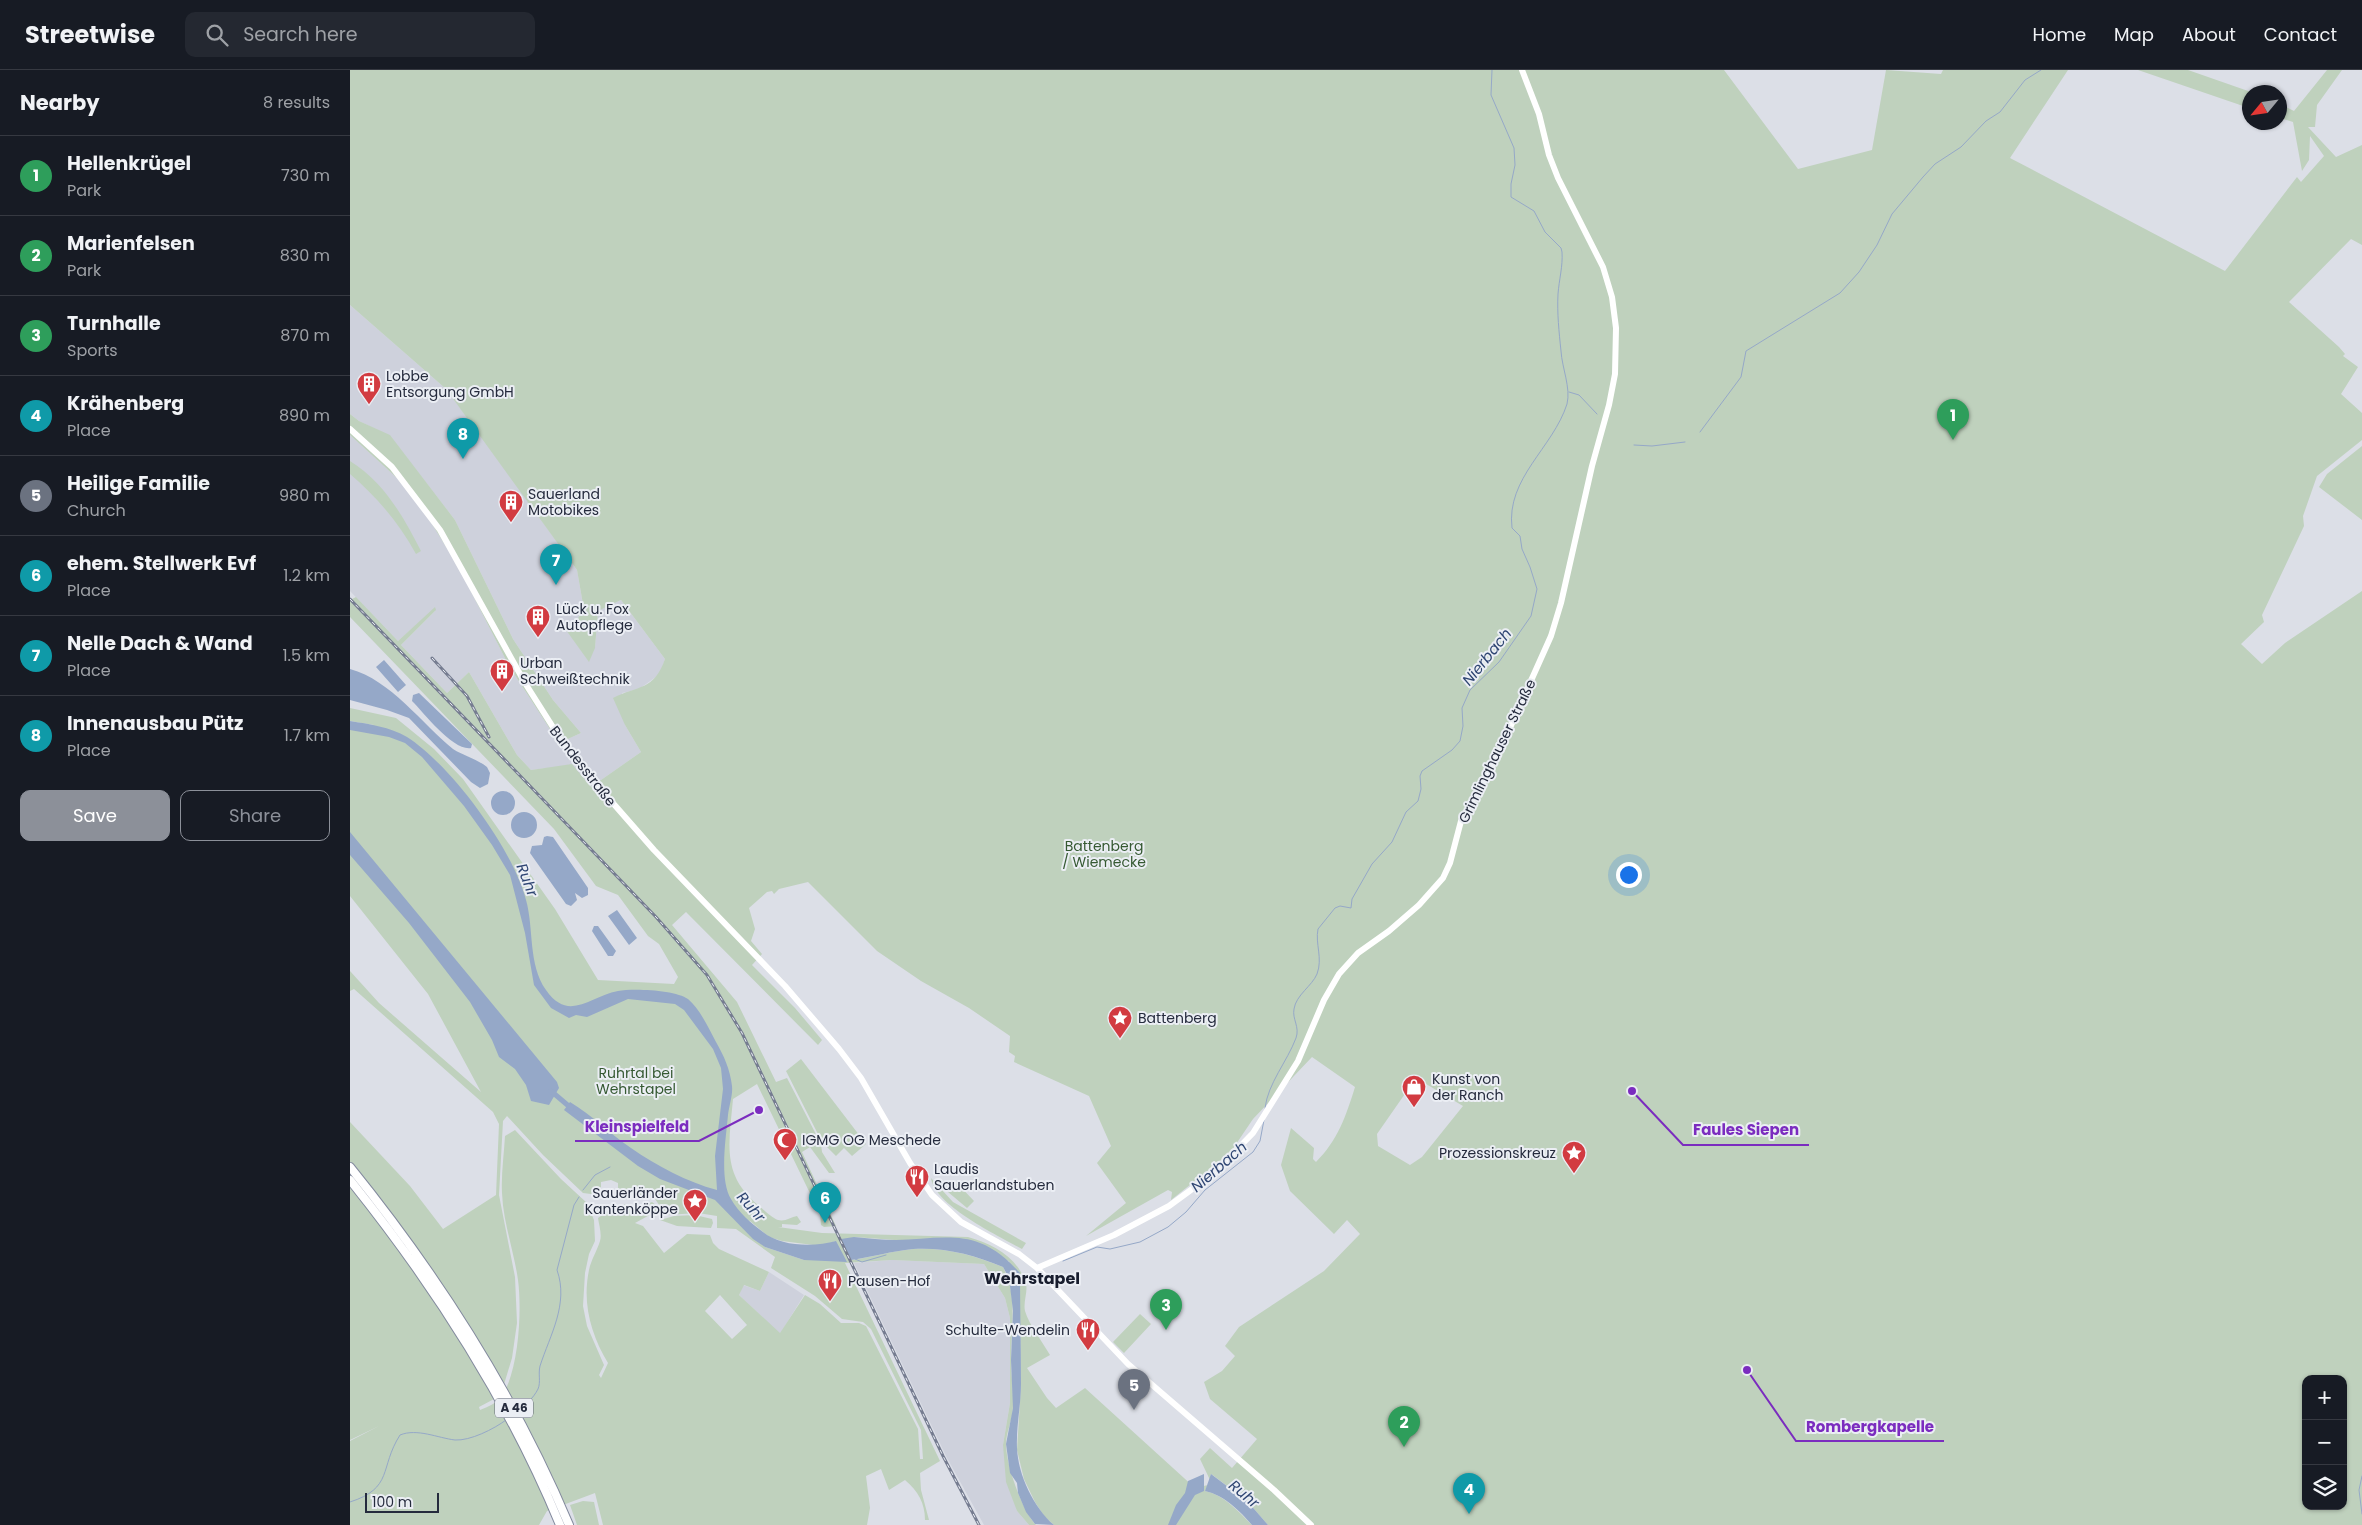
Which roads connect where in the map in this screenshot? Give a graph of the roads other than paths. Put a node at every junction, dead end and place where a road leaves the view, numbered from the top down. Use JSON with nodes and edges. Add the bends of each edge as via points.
{"nodes":[{"id":1,"x":1522,"y":70,"type":"edge"},
{"id":2,"x":350,"y":429,"type":"edge"},
{"id":3,"x":350,"y":1167,"type":"edge"},
{"id":4,"x":350,"y":1180,"type":"edge"},
{"id":5,"x":1037,"y":1268,"type":"junction"},
{"id":6,"x":560,"y":1525,"type":"edge"},
{"id":7,"x":569,"y":1525,"type":"edge"},
{"id":8,"x":1311,"y":1525,"type":"edge"}],
"edges":[{"from":1,"to":5,"type":"main road","name":"Grimlinghauser Straße","via":[[1558,178],[1594,246],[1610,290],[1615,317],[1614,381],[1607,416],[1551,636],[1494,763],[1463,816],[1446,873],[1419,905],[1358,953],[1339,974],[1298,1061],[1246,1142],[1224,1165],[1169,1206],[1109,1238]]},
{"from":2,"to":5,"type":"main road","name":"Bundesstraße","via":[[392,467],[440,530],[524,683],[570,754],[654,850],[760,959],[840,1049],[932,1195],[961,1222]]},
{"from":3,"to":7,"type":"highway","number":"A 46","via":[[448,1298],[506,1393]]},
{"from":4,"to":6,"type":"highway","number":"A 46","via":[[412,1259],[458,1329],[516,1427]]},
{"from":5,"to":8,"type":"main road","name":"Bundesstraße","via":[[1128,1364]]}]}
